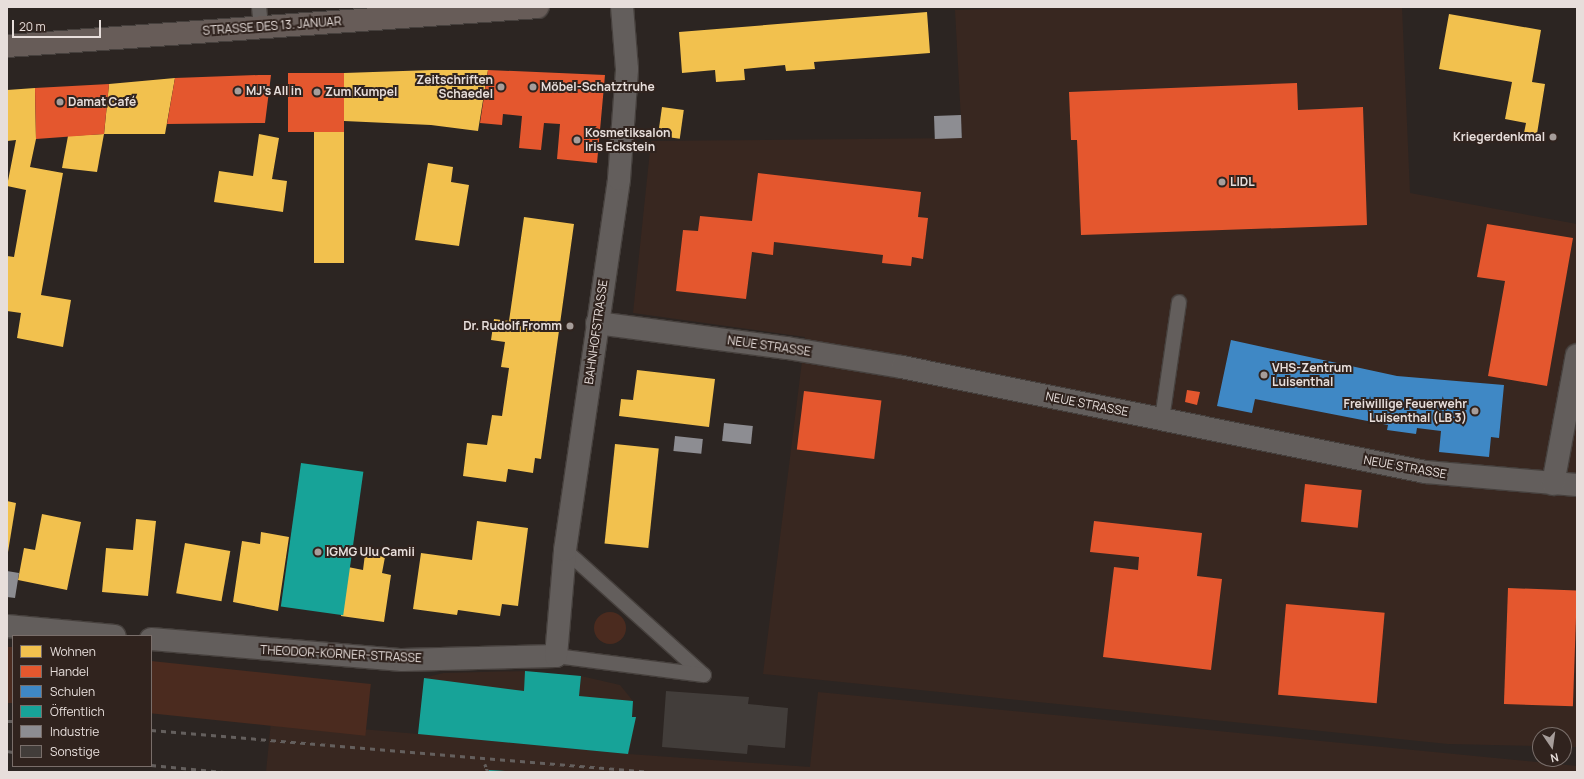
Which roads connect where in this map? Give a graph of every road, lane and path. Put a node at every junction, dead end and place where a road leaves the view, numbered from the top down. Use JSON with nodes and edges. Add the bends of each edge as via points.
{"nodes":[{"id":1,"x":538,"y":7,"type":"edge"},
{"id":2,"x":622,"y":7,"type":"edge"},
{"id":3,"x":260,"y":17,"type":"edge"},
{"id":4,"x":7,"y":46,"type":"edge"},
{"id":5,"x":1179,"y":302,"type":"dead end"},
{"id":6,"x":597,"y":323,"type":"junction"},
{"id":7,"x":1577,"y":355,"type":"edge"},
{"id":8,"x":1162,"y":419,"type":"junction"},
{"id":9,"x":1553,"y":484,"type":"junction"},
{"id":10,"x":1577,"y":485,"type":"edge"},
{"id":11,"x":565,"y":550,"type":"junction"},
{"id":12,"x":7,"y":626,"type":"edge"},
{"id":13,"x":104,"y":635,"type":"edge"},
{"id":14,"x":152,"y":639,"type":"edge"},
{"id":15,"x":556,"y":656,"type":"junction"},
{"id":16,"x":485,"y":764,"type":"dead end"},
{"id":17,"x":488,"y":772,"type":"edge"}],
"edges":[{"from":1,"to":3,"type":"main road","name":"STRASSE DES 13. JANUAR"},
{"from":2,"to":6,"type":"street","name":"BAHNHOFSTRASSE","via":[[627,69],[624,116],[619,178]]},
{"from":3,"to":4,"type":"main road","name":"STRASSE DES 13. JANUAR"},
{"from":5,"to":8,"type":"lane"},
{"from":6,"to":8,"type":"street","name":"NEUE STRASSE","via":[[787,348]]},
{"from":6,"to":11,"type":"street","name":"BAHNHOFSTRASSE"},
{"from":7,"to":9,"type":"street"},
{"from":8,"to":9,"type":"street","name":"NEUE STRASSE","via":[[1425,472]]},
{"from":9,"to":10,"type":"street","name":"NEUE STRASSE"},
{"from":11,"to":15,"type":"street","name":"BAHNHOFSTRASSE"},
{"from":11,"to":15,"type":"lane","via":[[704,675]]},
{"from":12,"to":13,"type":"street"},
{"from":14,"to":15,"type":"street","name":"THEODOR-KÖRNER-STRASSE","via":[[402,660]]},
{"from":16,"to":17,"type":"path"}]}
